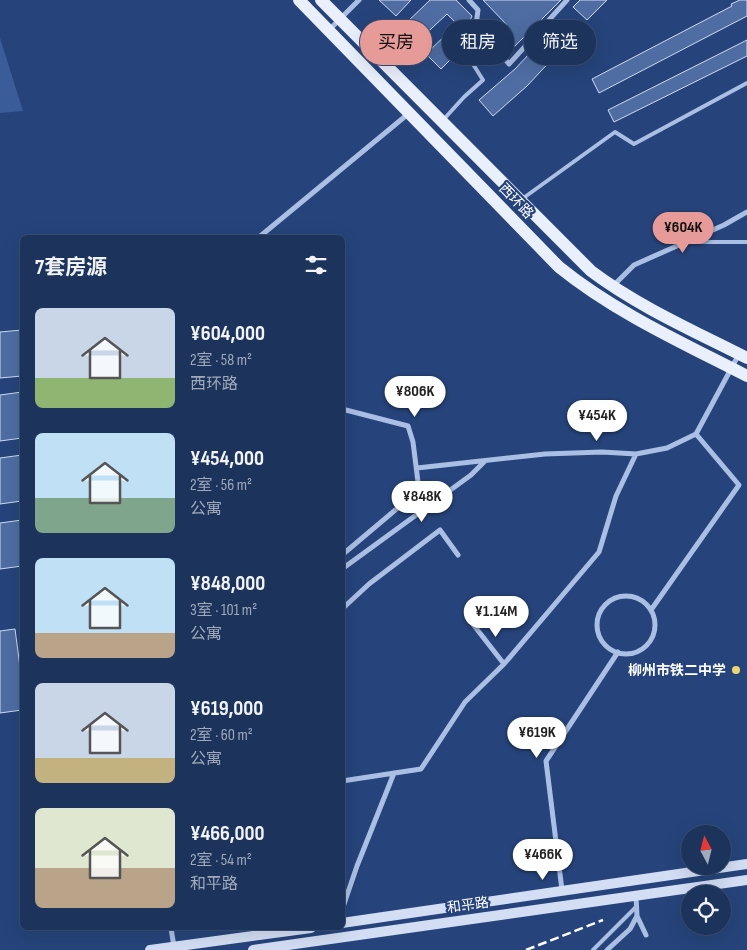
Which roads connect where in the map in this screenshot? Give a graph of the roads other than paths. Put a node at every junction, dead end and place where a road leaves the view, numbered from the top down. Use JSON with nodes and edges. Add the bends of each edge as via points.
{"nodes":[{"id":1,"x":298,"y":0,"type":"edge"},
{"id":2,"x":321,"y":0,"type":"edge"},
{"id":3,"x":359,"y":0,"type":"edge"},
{"id":4,"x":469,"y":0,"type":"edge"},
{"id":5,"x":567,"y":0,"type":"edge"},
{"id":6,"x":339,"y":19,"type":"junction"},
{"id":7,"x":477,"y":20,"type":"edge"},
{"id":8,"x":328,"y":30,"type":"junction"},
{"id":9,"x":514,"y":57,"type":"edge"},
{"id":10,"x":474,"y":65,"type":"edge"},
{"id":11,"x":747,"y":83,"type":"edge"},
{"id":12,"x":408,"y":113,"type":"junction"},
{"id":13,"x":441,"y":122,"type":"junction"},
{"id":14,"x":520,"y":201,"type":"junction"},
{"id":15,"x":747,"y":212,"type":"edge"},
{"id":16,"x":262,"y":235,"type":"edge"},
{"id":17,"x":684,"y":242,"type":"junction"},
{"id":18,"x":747,"y":242,"type":"edge"},
{"id":19,"x":612,"y":287,"type":"junction"},
{"id":20,"x":743,"y":356,"type":"edge"},
{"id":21,"x":732,"y":368,"type":"junction"},
{"id":22,"x":747,"y":376,"type":"edge"},
{"id":23,"x":345,"y":411,"type":"edge"},
{"id":24,"x":696,"y":434,"type":"junction"},
{"id":25,"x":636,"y":454,"type":"junction"},
{"id":26,"x":485,"y":461,"type":"junction"},
{"id":27,"x":416,"y":468,"type":"junction"},
{"id":28,"x":345,"y":552,"type":"edge"},
{"id":29,"x":458,"y":555,"type":"dead end"},
{"id":30,"x":345,"y":567,"type":"edge"},
{"id":31,"x":345,"y":606,"type":"edge"},
{"id":32,"x":651,"y":610,"type":"junction"},
{"id":33,"x":472,"y":623,"type":"dead end"},
{"id":34,"x":618,"y":652,"type":"junction"},
{"id":35,"x":504,"y":664,"type":"junction"},
{"id":36,"x":394,"y":773,"type":"junction"},
{"id":37,"x":345,"y":781,"type":"edge"},
{"id":38,"x":747,"y":864,"type":"edge"},
{"id":39,"x":747,"y":880,"type":"edge"},
{"id":40,"x":562,"y":890,"type":"junction"},
{"id":41,"x":636,"y":896,"type":"junction"},
{"id":42,"x":345,"y":901,"type":"edge"},
{"id":43,"x":636,"y":907,"type":"junction"},
{"id":44,"x":637,"y":916,"type":"junction"},
{"id":45,"x":345,"y":923,"type":"edge"},
{"id":46,"x":171,"y":930,"type":"edge"},
{"id":47,"x":297,"y":930,"type":"edge"},
{"id":48,"x":646,"y":935,"type":"dead end"},
{"id":49,"x":174,"y":948,"type":"edge"},
{"id":50,"x":150,"y":950,"type":"edge"},
{"id":51,"x":253,"y":950,"type":"edge"},
{"id":52,"x":593,"y":950,"type":"edge"},
{"id":53,"x":607,"y":950,"type":"edge"}],
"edges":[{"from":1,"to":8,"type":"main road","name":"西环路"},
{"from":2,"to":6,"type":"main road","name":"西环路"},
{"from":3,"to":6,"type":"street"},
{"from":4,"to":7,"type":"street","via":[[478,10]]},
{"from":5,"to":9,"type":"street"},
{"from":6,"to":8,"type":"street"},
{"from":6,"to":13,"type":"main road","name":"西环路"},
{"from":8,"to":12,"type":"main road","name":"西环路"},
{"from":10,"to":13,"type":"lane","via":[[483,80]]},
{"from":11,"to":14,"type":"lane","via":[[634,144],[615,132]]},
{"from":12,"to":16,"type":"street"},
{"from":12,"to":21,"type":"main road","name":"西环路","via":[[559,267],[579,283],[676,341]]},
{"from":13,"to":14,"type":"main road","name":"西环路"},
{"from":14,"to":19,"type":"main road","name":"西环路","via":[[591,272]]},
{"from":15,"to":17,"type":"street"},
{"from":17,"to":18,"type":"lane"},
{"from":17,"to":19,"type":"street","via":[[634,265]]},
{"from":19,"to":20,"type":"main road","name":"西环路"},
{"from":20,"to":21,"type":"street"},
{"from":21,"to":22,"type":"main road","name":"西环路"},
{"from":21,"to":24,"type":"street"},
{"from":23,"to":27,"type":"street","via":[[408,426]]},
{"from":24,"to":25,"type":"street","via":[[667,448]]},
{"from":24,"to":32,"type":"street","via":[[739,485]]},
{"from":25,"to":26,"type":"street","via":[[545,454]]},
{"from":25,"to":35,"type":"street","via":[[616,496],[598,552]]},
{"from":26,"to":27,"type":"street"},
{"from":26,"to":30,"type":"street","via":[[471,475]]},
{"from":27,"to":28,"type":"street","via":[[419,490]]},
{"from":29,"to":31,"type":"street","via":[[440,530]]},
{"from":32,"to":34,"type":"street","via":[[655,619],[652,639],[637,652]]},
{"from":32,"to":34,"type":"street","via":[[645,603],[627,596],[618,597],[604,607],[599,615],[599,633],[609,648]]},
{"from":33,"to":35,"type":"street"},
{"from":34,"to":40,"type":"street","via":[[546,761]]},
{"from":35,"to":36,"type":"street","via":[[465,702],[421,769]]},
{"from":36,"to":37,"type":"street"},
{"from":36,"to":42,"type":"street"},
{"from":38,"to":40,"type":"main road","name":"和平路"},
{"from":39,"to":41,"type":"main road","name":"和平路"},
{"from":40,"to":45,"type":"main road","name":"和平路"},
{"from":41,"to":43,"type":"street"},
{"from":41,"to":51,"type":"main road","name":"和平路"},
{"from":43,"to":44,"type":"street"},
{"from":43,"to":52,"type":"lane"},
{"from":44,"to":48,"type":"street"},
{"from":44,"to":53,"type":"street","via":[[630,929]]},
{"from":46,"to":49,"type":"street"},
{"from":47,"to":49,"type":"main road"},
{"from":49,"to":50,"type":"main road"}]}
